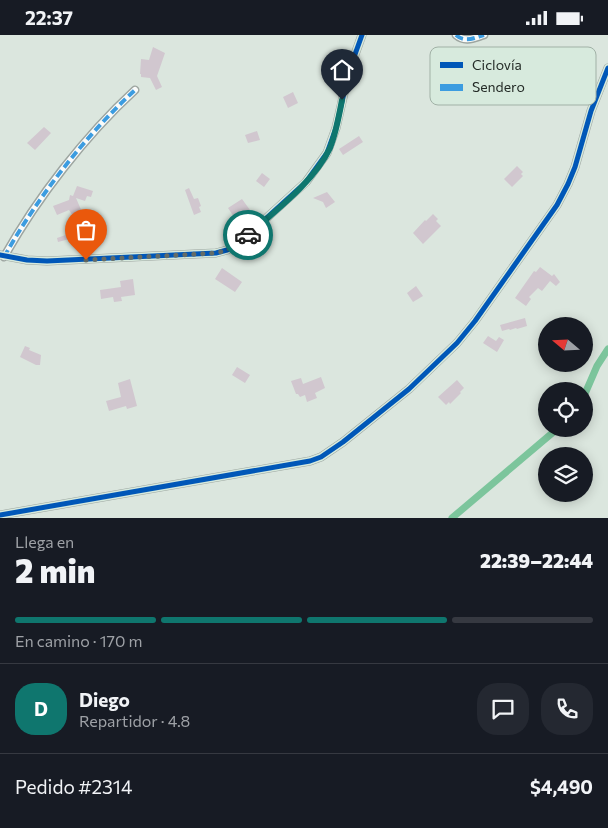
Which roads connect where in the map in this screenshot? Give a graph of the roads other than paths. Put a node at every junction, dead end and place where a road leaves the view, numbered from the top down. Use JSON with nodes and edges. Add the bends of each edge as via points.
{"nodes":[{"id":1,"x":362,"y":35,"type":"edge"},
{"id":2,"x":456,"y":35,"type":"edge"},
{"id":3,"x":484,"y":35,"type":"edge"},
{"id":4,"x":608,"y":68,"type":"edge"},
{"id":5,"x":135,"y":90,"type":"dead end"},
{"id":6,"x":596,"y":98,"type":"edge"},
{"id":7,"x":593,"y":105,"type":"edge"},
{"id":8,"x":2,"y":256,"type":"edge"},
{"id":9,"x":0,"y":515,"type":"edge"}],
"edges":[{"from":1,"to":8,"type":"street","via":[[327,153],[306,181],[238,244],[216,253],[194,255],[47,261]]},
{"from":2,"to":3,"type":"street","via":[[466,39]]},
{"from":4,"to":6,"type":"street"},
{"from":5,"to":8,"type":"street","via":[[104,121],[44,194]]},
{"from":7,"to":9,"type":"street","via":[[575,167],[557,205],[475,321],[426,374],[343,442],[321,457],[293,465]]}]}
